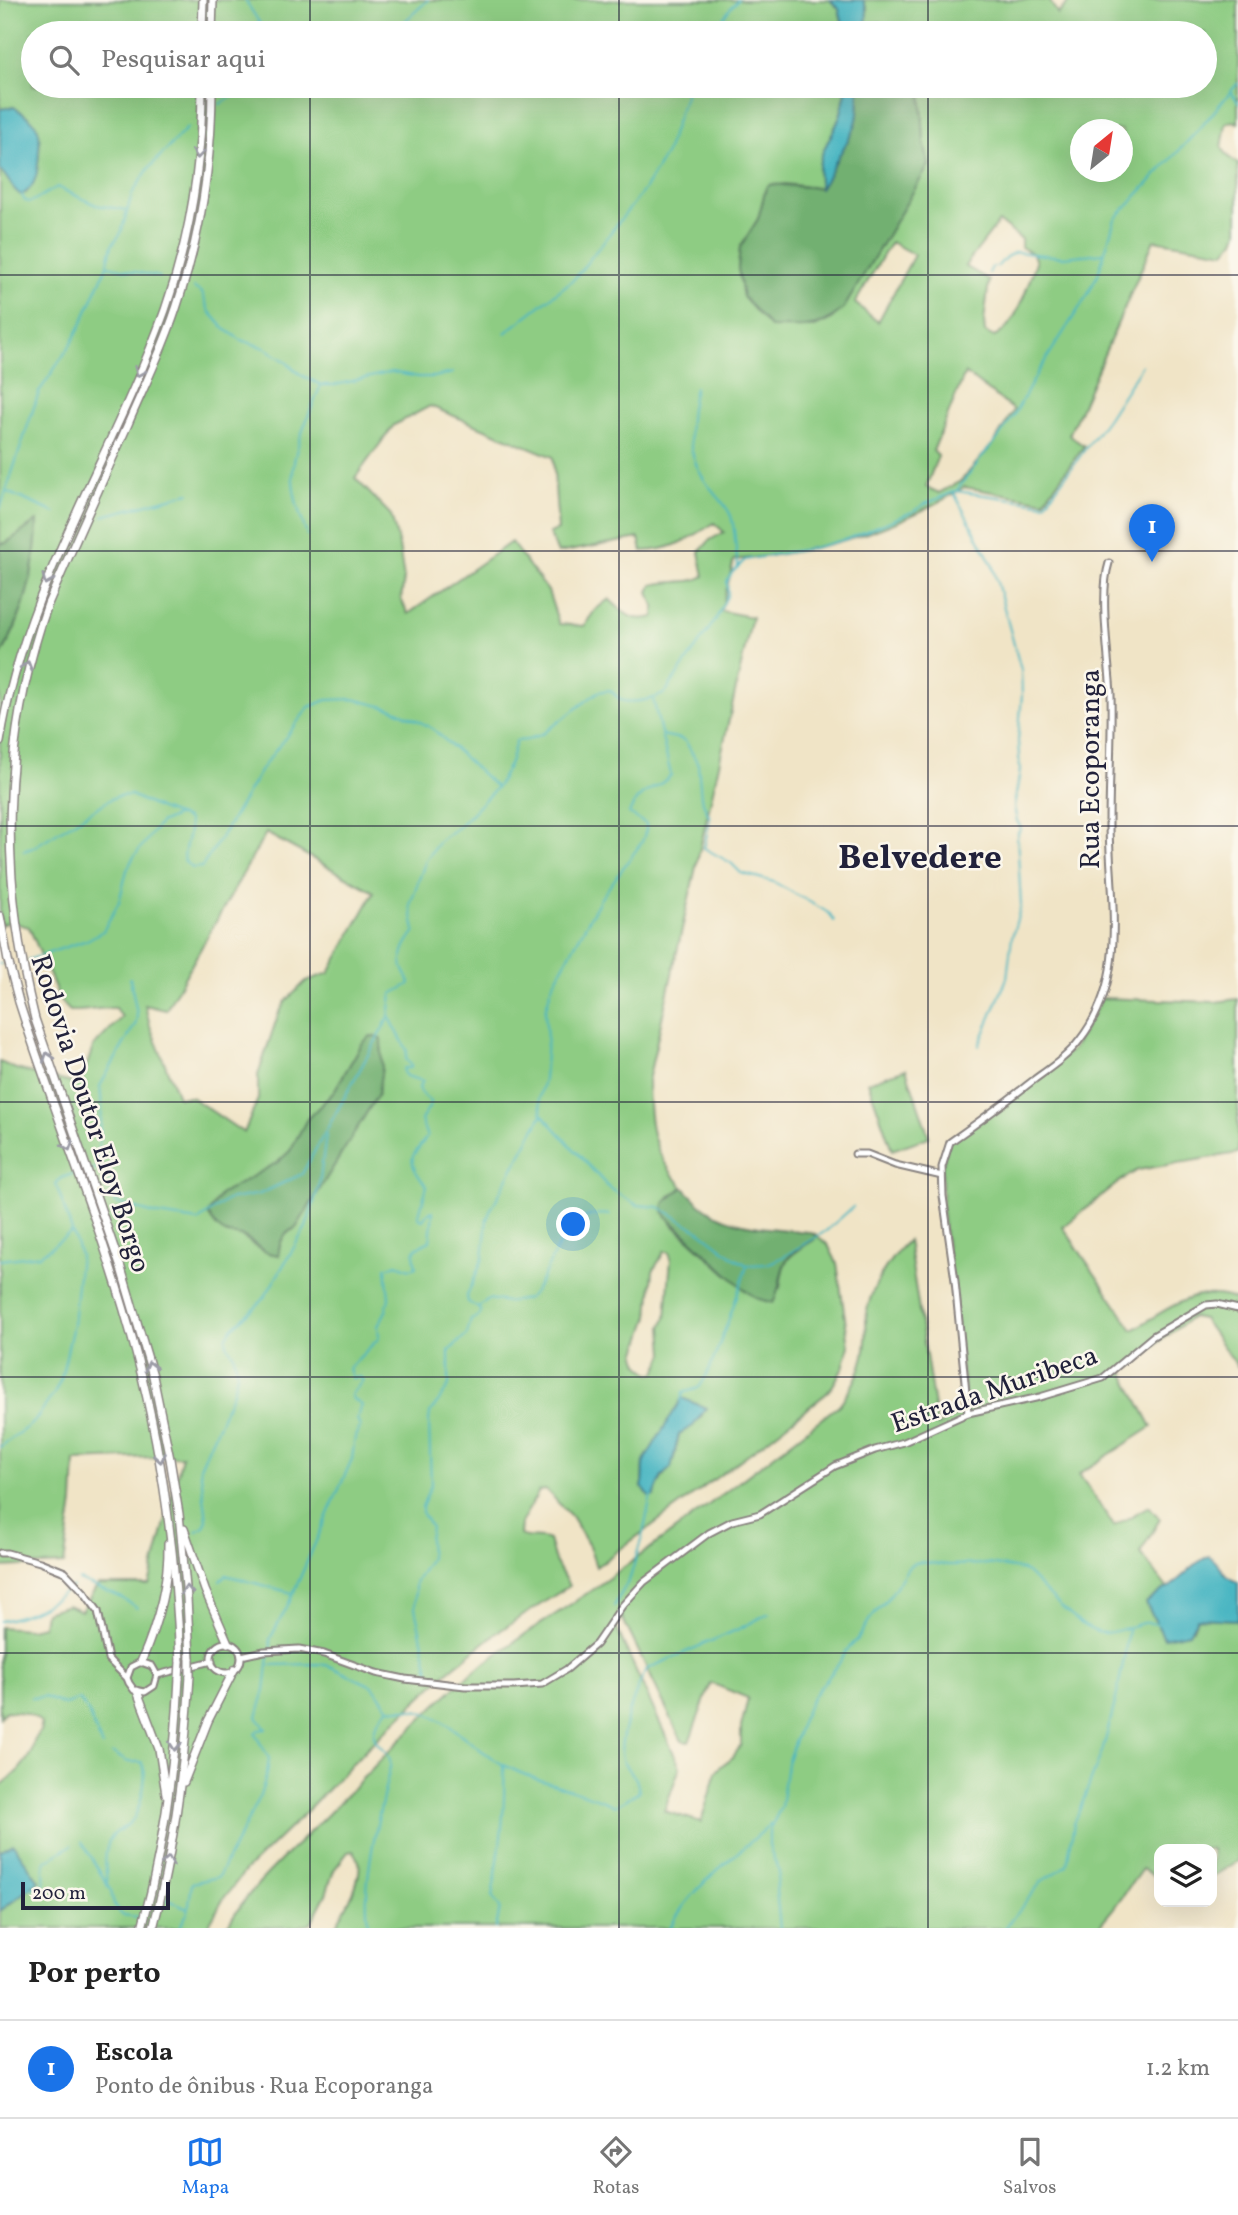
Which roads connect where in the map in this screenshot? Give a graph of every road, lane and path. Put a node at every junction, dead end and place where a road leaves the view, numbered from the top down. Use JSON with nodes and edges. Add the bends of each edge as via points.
{"nodes":[{"id":1,"x":202,"y":0,"type":"edge"},
{"id":2,"x":213,"y":0,"type":"edge"},
{"id":3,"x":202,"y":21,"type":"edge"},
{"id":4,"x":212,"y":21,"type":"edge"},
{"id":5,"x":202,"y":98,"type":"edge"},
{"id":6,"x":212,"y":98,"type":"edge"},
{"id":7,"x":1110,"y":563,"type":"dead end"},
{"id":8,"x":0,"y":742,"type":"edge"},
{"id":9,"x":0,"y":916,"type":"edge"},
{"id":10,"x":855,"y":1154,"type":"dead end"},
{"id":11,"x":942,"y":1176,"type":"junction"},
{"id":12,"x":1238,"y":1309,"type":"edge"},
{"id":13,"x":968,"y":1413,"type":"junction"},
{"id":14,"x":179,"y":1514,"type":"junction"},
{"id":15,"x":169,"y":1516,"type":"junction"},
{"id":16,"x":0,"y":1553,"type":"edge"},
{"id":17,"x":228,"y":1643,"type":"junction"},
{"id":18,"x":241,"y":1656,"type":"junction"},
{"id":19,"x":212,"y":1661,"type":"junction"},
{"id":20,"x":141,"y":1662,"type":"junction"},
{"id":21,"x":234,"y":1670,"type":"junction"},
{"id":22,"x":157,"y":1675,"type":"junction"},
{"id":23,"x":127,"y":1678,"type":"junction"},
{"id":24,"x":136,"y":1691,"type":"junction"},
{"id":25,"x":176,"y":1813,"type":"junction"},
{"id":26,"x":162,"y":1838,"type":"junction"},
{"id":27,"x":142,"y":1928,"type":"edge"},
{"id":28,"x":153,"y":1928,"type":"edge"}],
"edges":[{"from":1,"to":3,"type":"highway"},
{"from":2,"to":4,"type":"highway"},
{"from":5,"to":8,"type":"highway","one_way":true,"via":[[194,188],[173,284],[150,348],[30,621]]},
{"from":14,"to":6,"type":"highway","name":"Rodovia Doutor Eloy Borgo","one_way":true,"via":[[159,1403],[138,1322],[23,978],[8,895],[4,810],[13,726],[40,624],[159,352],[186,278],[206,180]]},
{"from":7,"to":11,"type":"street","name":"Rua Ecoporanga","via":[[1105,575],[1114,928],[1110,976],[1079,1042],[950,1142]]},
{"from":9,"to":15,"type":"highway","name":"Rodovia Doutor Eloy Borgo","one_way":true,"via":[[22,1012],[132,1338]]},
{"from":10,"to":11,"type":"street"},
{"from":11,"to":13,"type":"street"},
{"from":12,"to":13,"type":"street","name":"Estrada Muribeca","via":[[1206,1305],[1186,1315],[1103,1378]]},
{"from":13,"to":18,"type":"street","name":"Estrada Muribeca","via":[[835,1466],[776,1506],[709,1533],[644,1582],[596,1644],[542,1684],[464,1686],[405,1679],[299,1649]]},
{"from":14,"to":17,"type":"highway"},
{"from":25,"to":14,"type":"highway","name":"Rodovia Doutor Eloy Borgo","one_way":true,"bridge":true,"via":[[190,1676]]},
{"from":15,"to":20,"type":"highway","via":[[165,1588]]},
{"from":15,"to":26,"type":"highway","name":"Rodovia Doutor Eloy Borgo","one_way":true,"bridge":true,"via":[[180,1678]]},
{"from":16,"to":23,"type":"street","via":[[65,1572],[98,1611],[108,1659]]},
{"from":17,"to":18,"type":"street","via":[[238,1648]]},
{"from":17,"to":19,"type":"street","via":[[215,1648]]},
{"from":18,"to":21,"type":"street"},
{"from":19,"to":21,"type":"street","via":[[221,1671]]},
{"from":19,"to":22,"type":"street"},
{"from":20,"to":22,"type":"street","via":[[152,1666]]},
{"from":20,"to":23,"type":"street","via":[[131,1667]]},
{"from":21,"to":25,"type":"highway","via":[[198,1745]]},
{"from":22,"to":24,"type":"street","via":[[150,1690]]},
{"from":23,"to":24,"type":"street"},
{"from":24,"to":26,"type":"highway","via":[[163,1769],[166,1804]]},
{"from":28,"to":25,"type":"highway","name":"Rodovia Doutor Eloy Borgo","one_way":true},
{"from":26,"to":27,"type":"highway","name":"Rodovia Doutor Eloy Borgo"}]}
